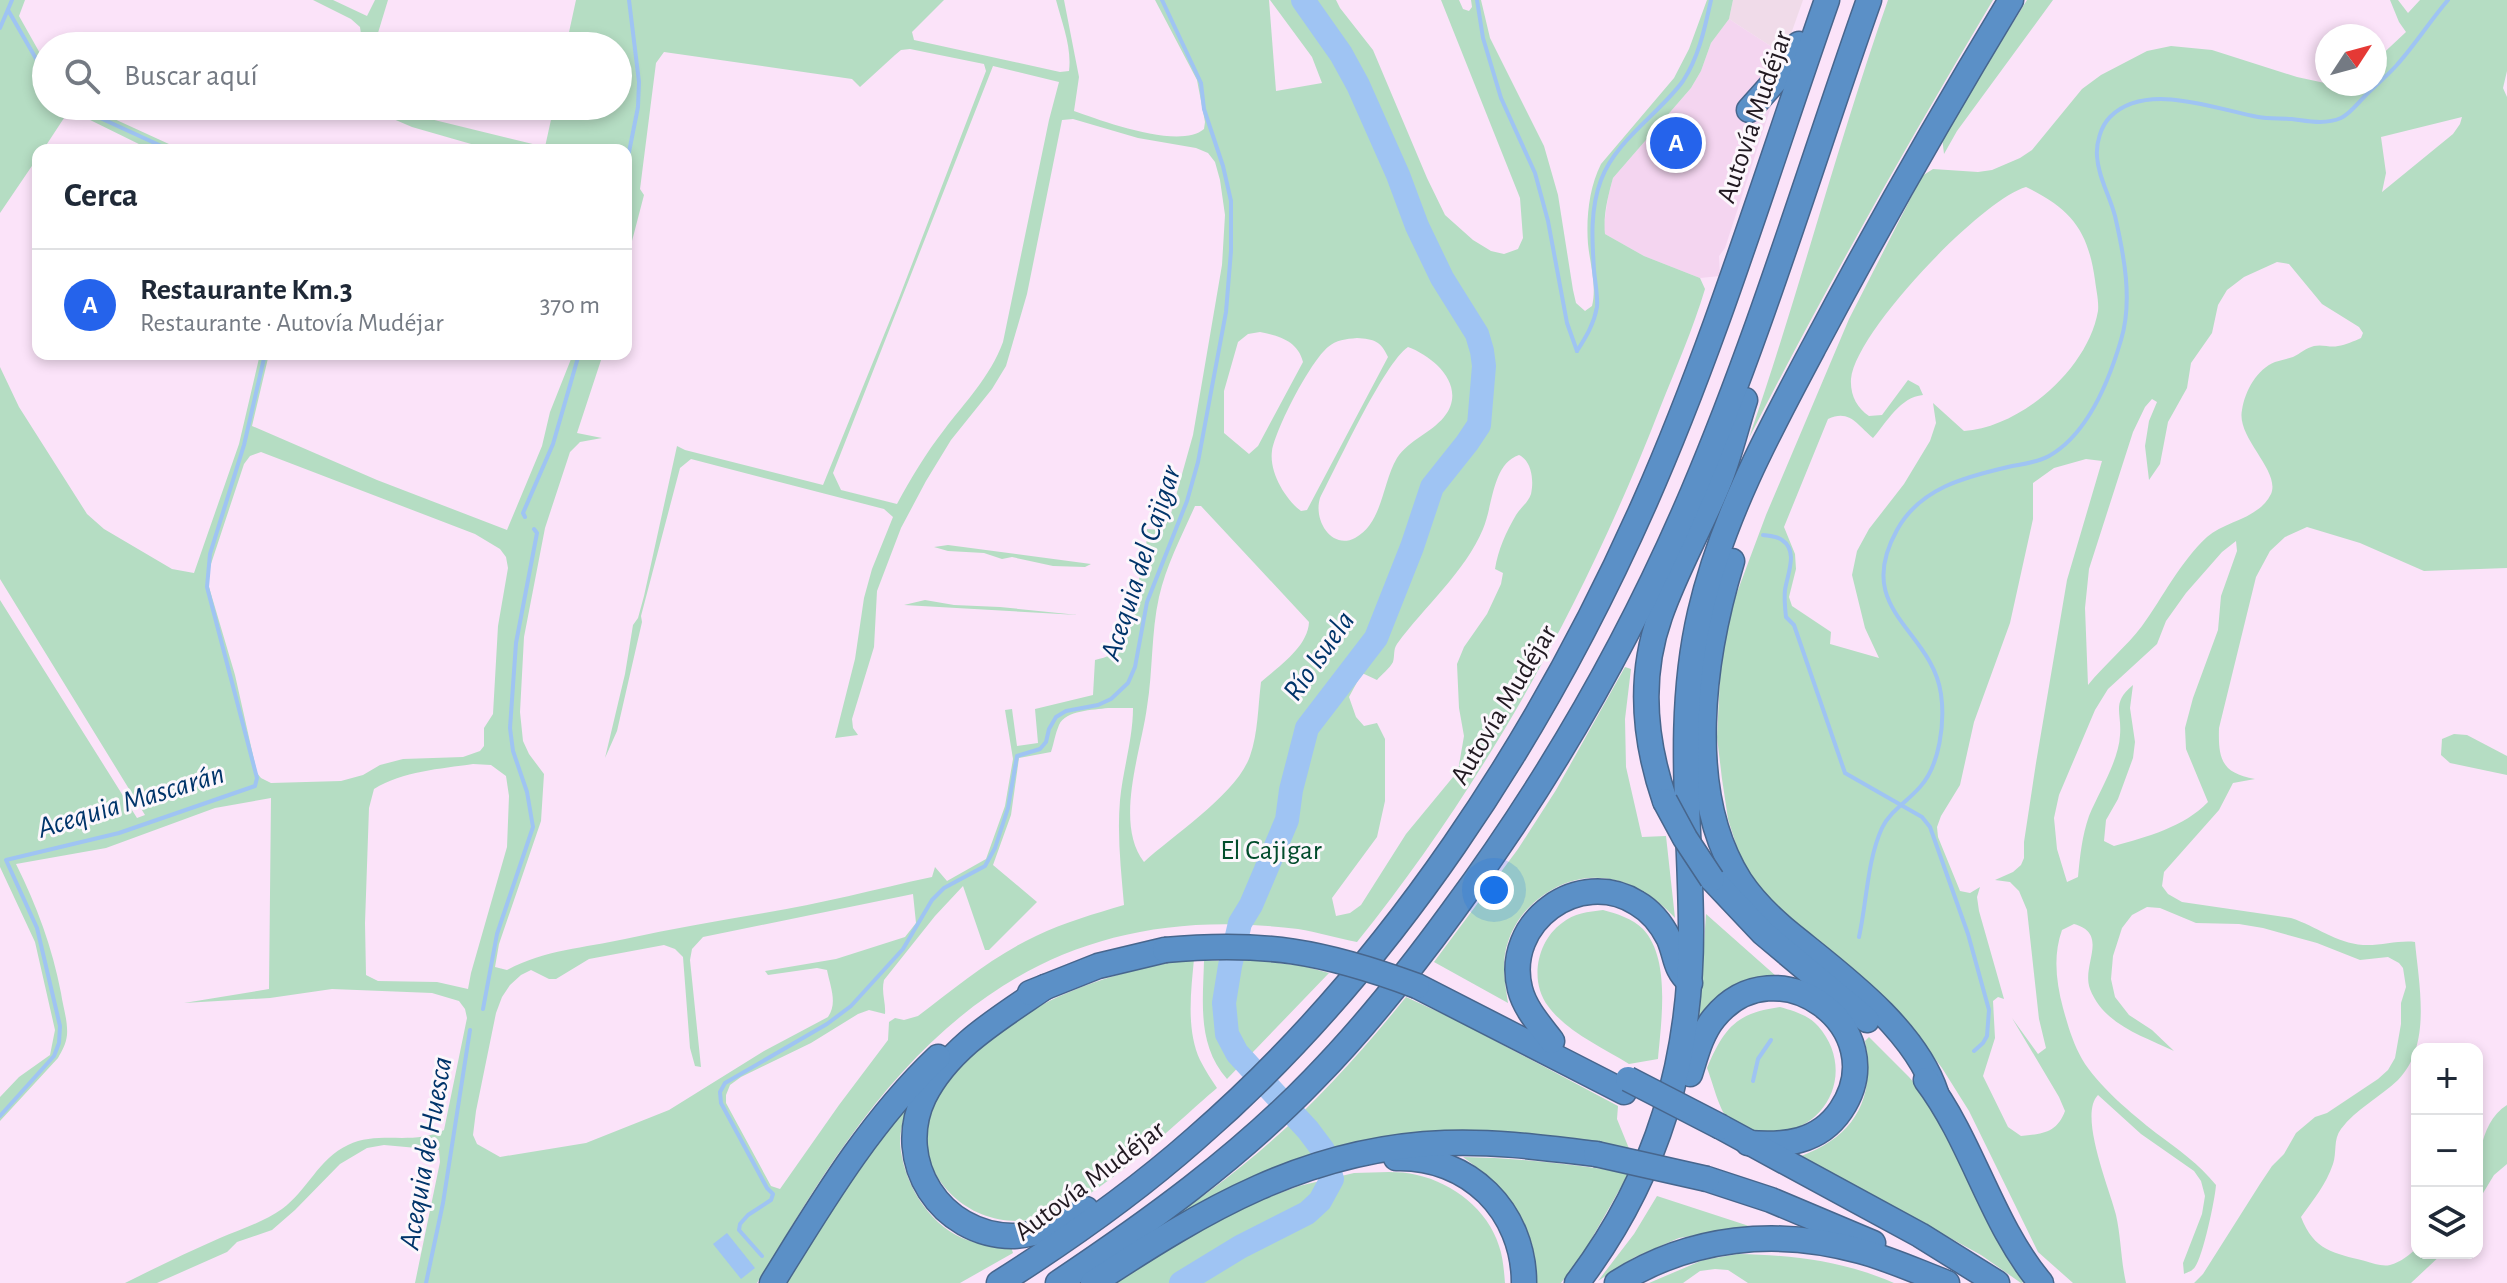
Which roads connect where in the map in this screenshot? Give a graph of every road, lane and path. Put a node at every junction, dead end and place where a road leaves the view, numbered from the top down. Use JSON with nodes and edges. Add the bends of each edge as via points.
{"nodes":[{"id":1,"x":1815,"y":0,"type":"edge"},
{"id":2,"x":1827,"y":0,"type":"edge"},
{"id":3,"x":1869,"y":0,"type":"edge"},
{"id":4,"x":2011,"y":0,"type":"edge"},
{"id":5,"x":1749,"y":110,"type":"dead end"},
{"id":6,"x":1714,"y":275,"type":"dead end"},
{"id":7,"x":1758,"y":321,"type":"junction"},
{"id":8,"x":1709,"y":340,"type":"junction"},
{"id":9,"x":1816,"y":342,"type":"junction"},
{"id":10,"x":1690,"y":983,"type":"junction"},
{"id":11,"x":1417,"y":986,"type":"junction"},
{"id":12,"x":1045,"y":987,"type":"junction"},
{"id":13,"x":1552,"y":1041,"type":"junction"},
{"id":14,"x":1626,"y":1085,"type":"junction"},
{"id":15,"x":1936,"y":1093,"type":"junction"},
{"id":16,"x":1719,"y":1134,"type":"junction"},
{"id":17,"x":1658,"y":1139,"type":"junction"},
{"id":18,"x":1195,"y":1140,"type":"junction"},
{"id":19,"x":1748,"y":1143,"type":"junction"},
{"id":20,"x":1373,"y":1151,"type":"junction"},
{"id":21,"x":772,"y":1283,"type":"edge"},
{"id":22,"x":999,"y":1283,"type":"edge"},
{"id":23,"x":1058,"y":1283,"type":"edge"},
{"id":24,"x":1093,"y":1283,"type":"edge"},
{"id":25,"x":1524,"y":1283,"type":"edge"},
{"id":26,"x":1577,"y":1283,"type":"edge"},
{"id":27,"x":1617,"y":1283,"type":"edge"},
{"id":28,"x":1947,"y":1283,"type":"edge"},
{"id":29,"x":1972,"y":1283,"type":"edge"},
{"id":30,"x":1997,"y":1283,"type":"edge"},
{"id":31,"x":2041,"y":1283,"type":"edge"}],
"edges":[{"from":1,"to":5,"type":"highway","via":[[1791,63]]},
{"from":2,"to":8,"type":"highway","name":"Autovía Mudéjar"},
{"from":3,"to":7,"type":"highway"},
{"from":4,"to":9,"type":"highway","via":[[1918,154]]},
{"from":6,"to":8,"type":"highway","via":[[1702,325]]},
{"from":7,"to":15,"type":"highway","bridge":true,"via":[[1762,346],[1726,463],[1663,605],[1651,648],[1645,716],[1653,764],[1685,838],[1736,907],[1900,1051]]},
{"from":7,"to":23,"type":"highway","via":[[1674,534],[1617,650],[1525,807],[1469,889],[1392,990],[1314,1079],[1241,1148]]},
{"from":8,"to":18,"type":"highway","name":"Autovía Mudéjar","via":[[1631,534],[1485,798],[1373,954],[1287,1051]]},
{"from":9,"to":10,"type":"highway","via":[[1735,505],[1706,588],[1694,645],[1685,732]]},
{"from":9,"to":15,"type":"highway","via":[[1806,383],[1741,535],[1719,607],[1705,692],[1710,803],[1729,860],[1748,892],[1889,1021],[1924,1065]]},
{"from":10,"to":13,"type":"highway","via":[[1679,972],[1663,929],[1637,903],[1614,893],[1566,897],[1529,929],[1518,964],[1524,1000]]},
{"from":10,"to":17,"type":"highway","via":[[1679,1062]]},
{"from":11,"to":12,"type":"highway","bridge":true,"via":[[1352,963],[1292,950],[1231,946],[1165,950],[1098,966]]},
{"from":11,"to":13,"type":"highway","via":[[1456,993]]},
{"from":11,"to":14,"type":"highway"},
{"from":12,"to":18,"type":"highway","via":[[966,1044],[926,1095],[914,1146],[926,1186],[941,1206],[985,1232],[1030,1234],[1096,1202],[1177,1139]]},
{"from":12,"to":21,"type":"highway","via":[[975,1025],[919,1075],[854,1155]]},
{"from":13,"to":14,"type":"highway"},
{"from":14,"to":16,"type":"highway","bridge":true},
{"from":15,"to":31,"type":"highway"},
{"from":16,"to":19,"type":"highway"},
{"from":16,"to":29,"type":"highway"},
{"from":17,"to":19,"type":"highway","via":[[1673,1128],[1699,1048],[1721,1011],[1762,990],[1808,995],[1827,1008],[1848,1036],[1854,1058],[1850,1093],[1831,1122],[1812,1136],[1789,1144]]},
{"from":17,"to":26,"type":"highway","via":[[1624,1211]]},
{"from":18,"to":22,"type":"highway","name":"Autovía Mudéjar","via":[[1080,1229]]},
{"from":19,"to":30,"type":"highway"},
{"from":20,"to":24,"type":"highway","via":[[1287,1175],[1232,1199]]},
{"from":20,"to":25,"type":"highway","via":[[1387,1158],[1446,1165],[1481,1185],[1513,1227]]},
{"from":20,"to":28,"type":"highway","bridge":true,"via":[[1420,1144],[1535,1147],[1596,1154],[1707,1179],[1834,1224]]},
{"from":27,"to":28,"type":"highway","via":[[1684,1251],[1758,1238],[1834,1244]]}]}
